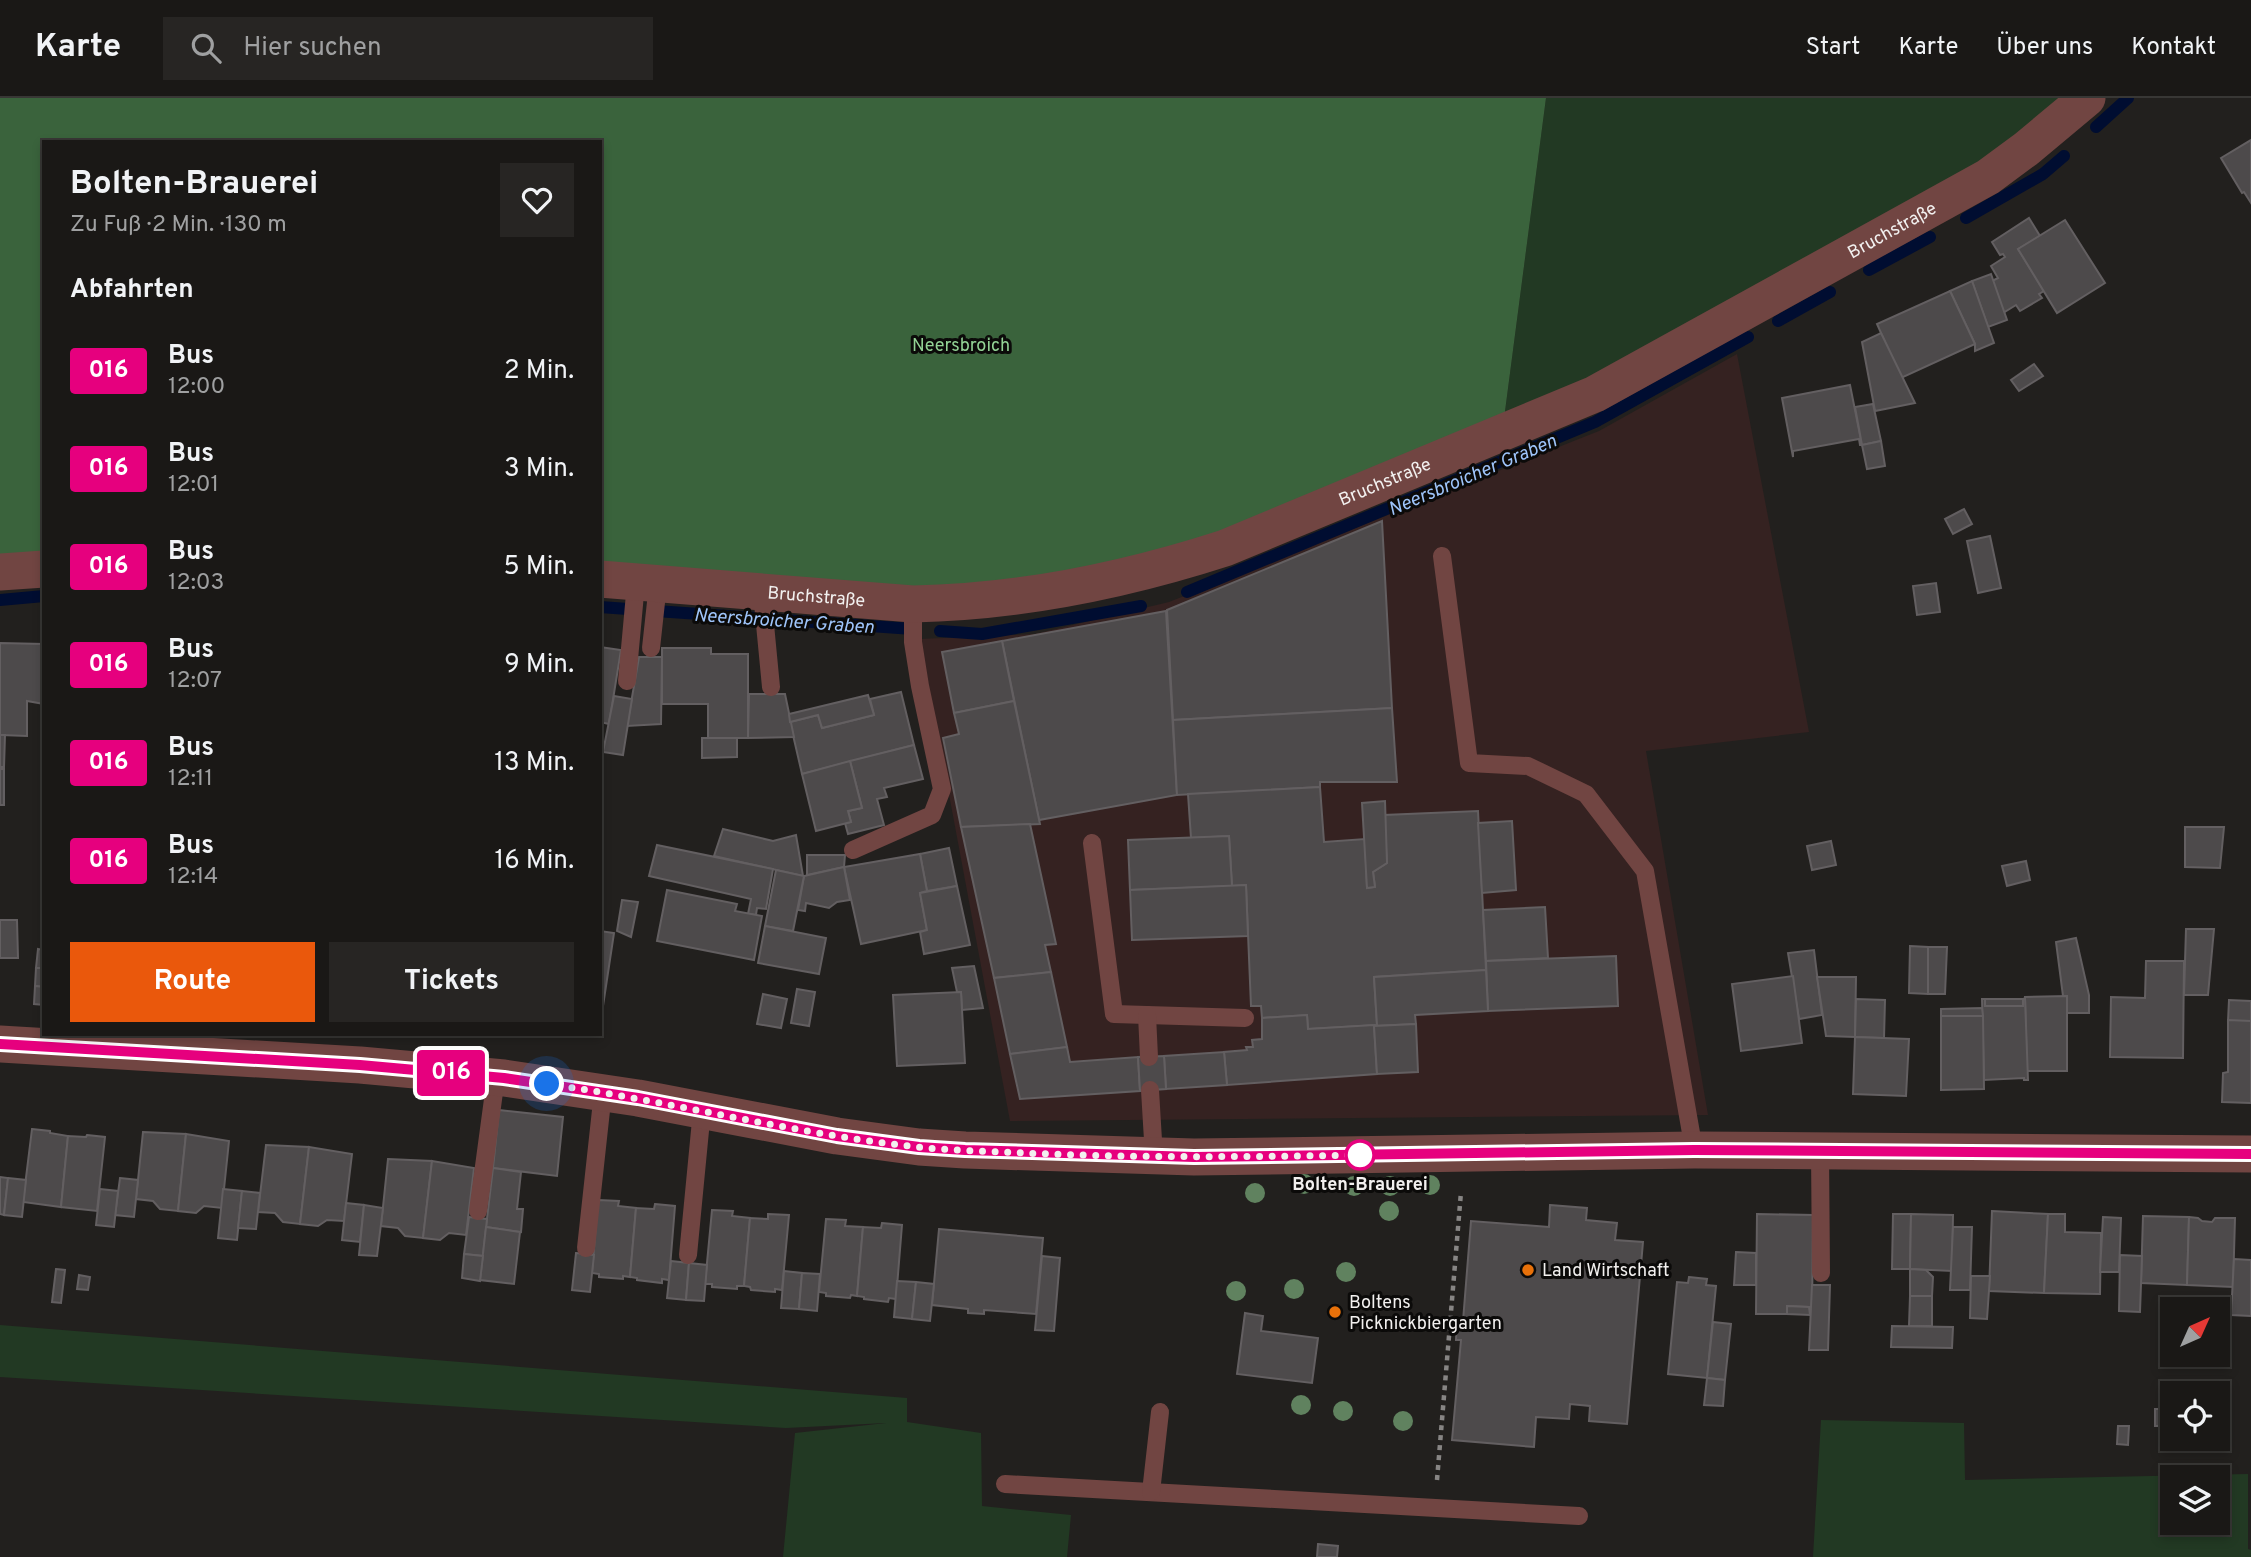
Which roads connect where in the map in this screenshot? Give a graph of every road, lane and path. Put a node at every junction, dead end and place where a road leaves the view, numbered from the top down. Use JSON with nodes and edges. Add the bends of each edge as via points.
{"nodes":[{"id":1,"x":2087,"y":98,"type":"edge"},
{"id":2,"x":1442,"y":556,"type":"dead end"},
{"id":3,"x":42,"y":569,"type":"edge"},
{"id":4,"x":0,"y":572,"type":"edge"},
{"id":5,"x":602,"y":580,"type":"edge"},
{"id":6,"x":644,"y":599,"type":"junction"},
{"id":7,"x":762,"y":602,"type":"junction"},
{"id":8,"x":913,"y":612,"type":"junction"},
{"id":9,"x":651,"y":648,"type":"dead end"},
{"id":10,"x":627,"y":681,"type":"dead end"},
{"id":11,"x":771,"y":687,"type":"dead end"},
{"id":12,"x":1092,"y":843,"type":"dead end"},
{"id":13,"x":853,"y":850,"type":"dead end"},
{"id":14,"x":1147,"y":1015,"type":"junction"},
{"id":15,"x":1245,"y":1018,"type":"dead end"},
{"id":16,"x":0,"y":1044,"type":"edge"},
{"id":17,"x":1149,"y":1057,"type":"dead end"},
{"id":18,"x":496,"y":1077,"type":"junction"},
{"id":19,"x":1150,"y":1090,"type":"dead end"},
{"id":20,"x":603,"y":1092,"type":"junction"},
{"id":21,"x":702,"y":1110,"type":"junction"},
{"id":22,"x":1694,"y":1150,"type":"junction"},
{"id":23,"x":1820,"y":1151,"type":"junction"},
{"id":24,"x":1465,"y":1153,"type":"junction"},
{"id":25,"x":2251,"y":1154,"type":"edge"},
{"id":26,"x":1154,"y":1157,"type":"junction"},
{"id":27,"x":478,"y":1211,"type":"dead end"},
{"id":28,"x":586,"y":1248,"type":"dead end"},
{"id":29,"x":688,"y":1255,"type":"dead end"},
{"id":30,"x":1821,"y":1273,"type":"dead end"},
{"id":31,"x":1160,"y":1412,"type":"dead end"},
{"id":32,"x":1005,"y":1484,"type":"dead end"},
{"id":33,"x":1151,"y":1492,"type":"junction"},
{"id":34,"x":1434,"y":1509,"type":"junction"},
{"id":35,"x":1579,"y":1516,"type":"dead end"}],
"edges":[{"from":1,"to":8,"type":"street","name":"Bruchstraße","via":[[2026,149],[1966,189],[1553,413],[1182,562],[1054,592]]},
{"from":2,"to":22,"type":"lane","via":[[1469,763],[1528,766],[1586,794],[1645,871]]},
{"from":3,"to":4,"type":"street"},
{"from":5,"to":6,"type":"street","name":"Bruchstraße"},
{"from":6,"to":7,"type":"street","name":"Bruchstraße"},
{"from":6,"to":9,"type":"lane","via":[[654,623]]},
{"from":6,"to":10,"type":"lane"},
{"from":7,"to":8,"type":"street","name":"Bruchstraße"},
{"from":7,"to":11,"type":"lane"},
{"from":8,"to":13,"type":"lane","via":[[920,685],[942,789],[932,815]]},
{"from":12,"to":14,"type":"lane","via":[[1114,1014]]},
{"from":14,"to":15,"type":"lane"},
{"from":14,"to":17,"type":"lane"},
{"from":16,"to":18,"type":"street"},
{"from":18,"to":20,"type":"street"},
{"from":18,"to":27,"type":"lane"},
{"from":19,"to":26,"type":"lane"},
{"from":20,"to":21,"type":"street"},
{"from":20,"to":28,"type":"lane"},
{"from":21,"to":26,"type":"street","via":[[919,1147]]},
{"from":21,"to":29,"type":"lane"},
{"from":22,"to":23,"type":"street"},
{"from":22,"to":24,"type":"street"},
{"from":23,"to":25,"type":"street"},
{"from":23,"to":30,"type":"lane"},
{"from":24,"to":26,"type":"street"},
{"from":24,"to":34,"type":"path"},
{"from":31,"to":33,"type":"lane"},
{"from":32,"to":33,"type":"lane"},
{"from":33,"to":34,"type":"lane"},
{"from":34,"to":35,"type":"lane"}]}
